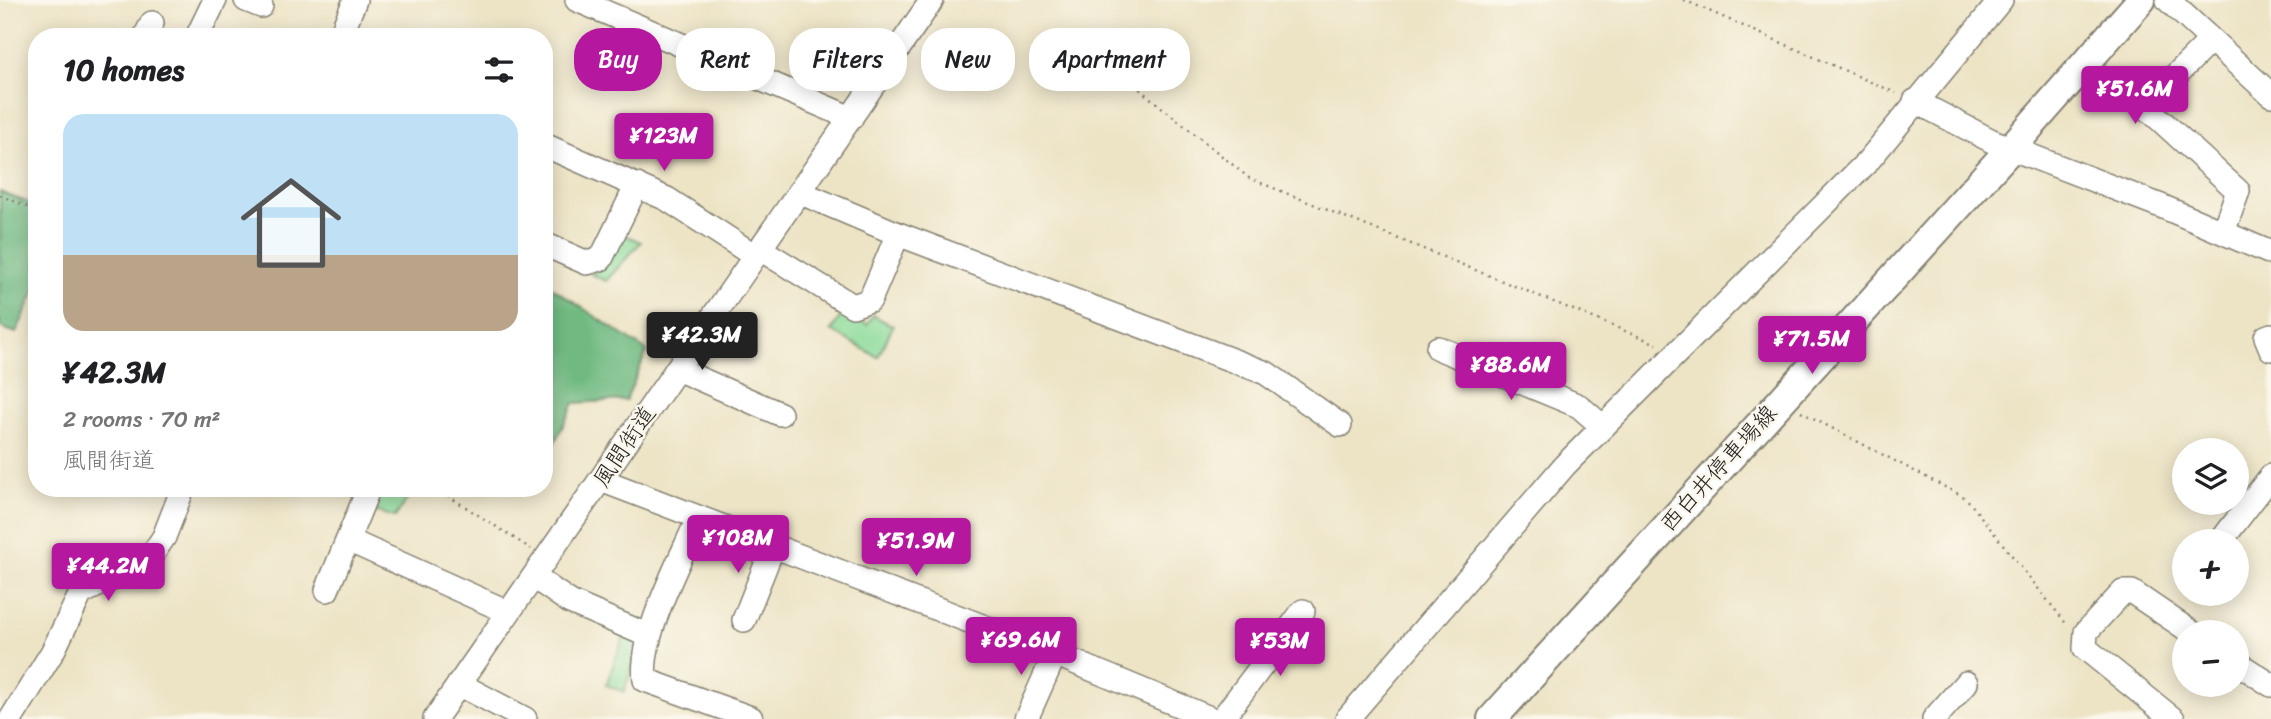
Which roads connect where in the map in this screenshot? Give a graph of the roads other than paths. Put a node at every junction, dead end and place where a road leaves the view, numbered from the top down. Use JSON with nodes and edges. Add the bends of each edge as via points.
{"nodes":[{"id":1,"x":215,"y":0,"type":"edge"},
{"id":2,"x":355,"y":0,"type":"edge"},
{"id":3,"x":578,"y":0,"type":"edge"},
{"id":4,"x":932,"y":0,"type":"edge"},
{"id":5,"x":2001,"y":0,"type":"edge"},
{"id":6,"x":2118,"y":0,"type":"edge"},
{"id":7,"x":2141,"y":0,"type":"edge"},
{"id":8,"x":2168,"y":0,"type":"edge"},
{"id":9,"x":201,"y":28,"type":"edge"},
{"id":10,"x":344,"y":28,"type":"edge"},
{"id":11,"x":2211,"y":40,"type":"junction"},
{"id":12,"x":2271,"y":95,"type":"edge"},
{"id":13,"x":1915,"y":101,"type":"junction"},
{"id":14,"x":851,"y":118,"type":"junction"},
{"id":15,"x":2002,"y":144,"type":"junction"},
{"id":16,"x":553,"y":149,"type":"edge"},
{"id":17,"x":637,"y":185,"type":"junction"},
{"id":18,"x":799,"y":192,"type":"junction"},
{"id":19,"x":2223,"y":232,"type":"junction"},
{"id":20,"x":898,"y":234,"type":"junction"},
{"id":21,"x":553,"y":248,"type":"edge"},
{"id":22,"x":757,"y":253,"type":"junction"},
{"id":23,"x":2271,"y":253,"type":"edge"},
{"id":24,"x":2271,"y":335,"type":"edge"},
{"id":25,"x":1438,"y":348,"type":"dead end"},
{"id":26,"x":2271,"y":349,"type":"edge"},
{"id":27,"x":677,"y":369,"type":"junction"},
{"id":28,"x":780,"y":414,"type":"dead end"},
{"id":29,"x":1340,"y":425,"type":"dead end"},
{"id":30,"x":1603,"y":427,"type":"junction"},
{"id":31,"x":2271,"y":476,"type":"edge"},
{"id":32,"x":601,"y":480,"type":"junction"},
{"id":33,"x":180,"y":497,"type":"edge"},
{"id":34,"x":365,"y":497,"type":"edge"},
{"id":35,"x":698,"y":519,"type":"junction"},
{"id":36,"x":2230,"y":529,"type":"edge"},
{"id":37,"x":350,"y":541,"type":"junction"},
{"id":38,"x":773,"y":547,"type":"junction"},
{"id":39,"x":540,"y":568,"type":"junction"},
{"id":40,"x":327,"y":590,"type":"dead end"},
{"id":41,"x":1303,"y":611,"type":"dead end"},
{"id":42,"x":508,"y":612,"type":"junction"},
{"id":43,"x":744,"y":620,"type":"dead end"},
{"id":44,"x":2174,"y":620,"type":"edge"},
{"id":45,"x":649,"y":636,"type":"junction"},
{"id":46,"x":1055,"y":654,"type":"junction"},
{"id":47,"x":2249,"y":671,"type":"edge"},
{"id":48,"x":1966,"y":683,"type":"dead end"},
{"id":49,"x":459,"y":684,"type":"junction"},
{"id":50,"x":2271,"y":685,"type":"edge"},
{"id":51,"x":751,"y":718,"type":"edge"},
{"id":52,"x":11,"y":719,"type":"edge"},
{"id":53,"x":435,"y":719,"type":"edge"},
{"id":54,"x":525,"y":719,"type":"edge"},
{"id":55,"x":1026,"y":719,"type":"edge"},
{"id":56,"x":1212,"y":719,"type":"edge"},
{"id":57,"x":1222,"y":719,"type":"edge"},
{"id":58,"x":1347,"y":719,"type":"edge"},
{"id":59,"x":1469,"y":719,"type":"edge"},
{"id":60,"x":1492,"y":719,"type":"edge"},
{"id":61,"x":1934,"y":719,"type":"edge"},
{"id":62,"x":2173,"y":719,"type":"edge"}],
"edges":[{"from":1,"to":9,"type":"street"},
{"from":2,"to":10,"type":"street"},
{"from":3,"to":14,"type":"street"},
{"from":4,"to":14,"type":"street","name":"風間街道"},
{"from":5,"to":13,"type":"street"},
{"from":6,"to":15,"type":"main road","name":"西白井停車場線"},
{"from":7,"to":15,"type":"main road","name":"西白井停車場線"},
{"from":8,"to":11,"type":"street"},
{"from":11,"to":12,"type":"street"},
{"from":11,"to":19,"type":"street","via":[[2145,106],[2238,191]]},
{"from":13,"to":15,"type":"street"},
{"from":13,"to":30,"type":"street","via":[[1868,162]]},
{"from":14,"to":18,"type":"street","name":"風間街道"},
{"from":15,"to":19,"type":"street"},
{"from":15,"to":59,"type":"main road","name":"西白井停車場線"},
{"from":15,"to":60,"type":"main road","name":"西白井停車場線"},
{"from":16,"to":17,"type":"street"},
{"from":17,"to":21,"type":"street","via":[[601,259],[587,263]]},
{"from":17,"to":22,"type":"street"},
{"from":18,"to":20,"type":"street"},
{"from":18,"to":22,"type":"street","name":"風間街道"},
{"from":19,"to":23,"type":"street"},
{"from":20,"to":22,"type":"street","via":[[870,300],[853,306]]},
{"from":20,"to":29,"type":"street","via":[[1266,373]]},
{"from":22,"to":27,"type":"street","name":"風間街道"},
{"from":24,"to":26,"type":"street","via":[[2266,337]]},
{"from":25,"to":30,"type":"street","via":[[1579,406]]},
{"from":27,"to":28,"type":"street"},
{"from":27,"to":32,"type":"street","name":"風間街道"},
{"from":30,"to":58,"type":"street","via":[[1565,465]]},
{"from":31,"to":36,"type":"street"},
{"from":32,"to":35,"type":"street"},
{"from":32,"to":39,"type":"street","name":"風間街道"},
{"from":33,"to":52,"type":"street","via":[[164,537],[147,562],[81,593],[53,651]]},
{"from":34,"to":37,"type":"street"},
{"from":35,"to":38,"type":"street"},
{"from":35,"to":45,"type":"street"},
{"from":37,"to":40,"type":"street"},
{"from":37,"to":42,"type":"street"},
{"from":38,"to":43,"type":"street"},
{"from":38,"to":46,"type":"street"},
{"from":39,"to":42,"type":"street","name":"風間街道"},
{"from":39,"to":45,"type":"street","via":[[569,602]]},
{"from":41,"to":57,"type":"street"},
{"from":42,"to":49,"type":"street","name":"風間街道"},
{"from":44,"to":62,"type":"street","via":[[2133,592],[2123,592],[2086,632],[2085,648]]},
{"from":45,"to":51,"type":"street","via":[[642,662],[645,680]]},
{"from":46,"to":55,"type":"street"},
{"from":46,"to":56,"type":"street"},
{"from":47,"to":50,"type":"street"},
{"from":48,"to":61,"type":"street"},
{"from":49,"to":53,"type":"street","name":"風間街道"},
{"from":49,"to":54,"type":"street"}]}
